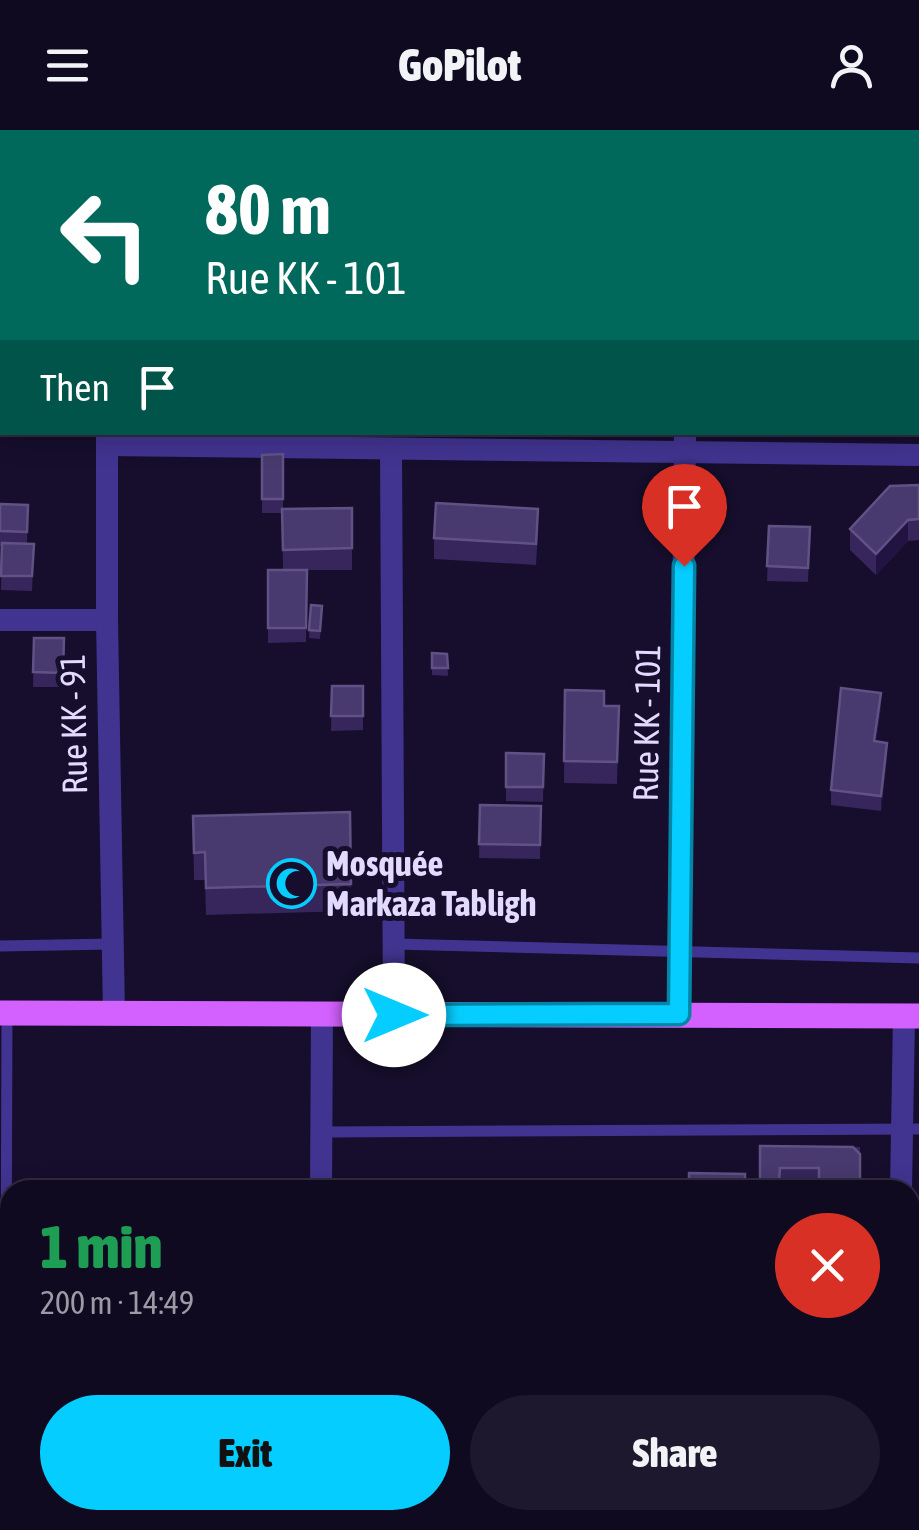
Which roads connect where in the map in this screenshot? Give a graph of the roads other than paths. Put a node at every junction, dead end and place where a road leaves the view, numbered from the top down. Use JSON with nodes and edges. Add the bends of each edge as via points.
{"nodes":[{"id":1,"x":107,"y":439,"type":"edge"},
{"id":2,"x":685,"y":442,"type":"edge"},
{"id":3,"x":392,"y":450,"type":"junction"},
{"id":4,"x":919,"y":455,"type":"edge"},
{"id":5,"x":0,"y":620,"type":"edge"},
{"id":6,"x":107,"y":620,"type":"junction"},
{"id":7,"x":113,"y":944,"type":"junction"},
{"id":8,"x":395,"y":944,"type":"junction"},
{"id":9,"x":0,"y":946,"type":"edge"},
{"id":10,"x":680,"y":950,"type":"junction"},
{"id":11,"x":919,"y":958,"type":"edge"},
{"id":12,"x":4,"y":1013,"type":"edge"},
{"id":13,"x":114,"y":1014,"type":"junction"},
{"id":14,"x":679,"y":1014,"type":"junction"},
{"id":15,"x":322,"y":1015,"type":"junction"},
{"id":16,"x":394,"y":1015,"type":"junction"},
{"id":17,"x":912,"y":1016,"type":"edge"},
{"id":18,"x":911,"y":1129,"type":"edge"},
{"id":19,"x":322,"y":1132,"type":"junction"},
{"id":20,"x":5,"y":1180,"type":"edge"},
{"id":21,"x":322,"y":1180,"type":"edge"},
{"id":22,"x":903,"y":1180,"type":"edge"}],
"edges":[{"from":1,"to":3,"type":"street"},
{"from":1,"to":6,"type":"street","name":"Rue KK - 91"},
{"from":2,"to":3,"type":"street"},
{"from":2,"to":4,"type":"street"},
{"from":2,"to":10,"type":"street","name":"Rue KK - 101"},
{"from":3,"to":8,"type":"street"},
{"from":5,"to":6,"type":"street"},
{"from":6,"to":7,"type":"street","name":"Rue KK - 91"},
{"from":7,"to":9,"type":"lane"},
{"from":7,"to":13,"type":"street","name":"Rue KK - 91"},
{"from":8,"to":10,"type":"lane"},
{"from":8,"to":16,"type":"street"},
{"from":10,"to":11,"type":"lane"},
{"from":10,"to":14,"type":"street","name":"Rue KK - 101"},
{"from":12,"to":13,"type":"main road"},
{"from":12,"to":20,"type":"lane"},
{"from":13,"to":15,"type":"main road"},
{"from":14,"to":16,"type":"main road"},
{"from":14,"to":17,"type":"main road"},
{"from":15,"to":16,"type":"main road"},
{"from":15,"to":19,"type":"street"},
{"from":17,"to":18,"type":"street"},
{"from":18,"to":19,"type":"lane"},
{"from":18,"to":22,"type":"street"},
{"from":19,"to":21,"type":"street"}]}
